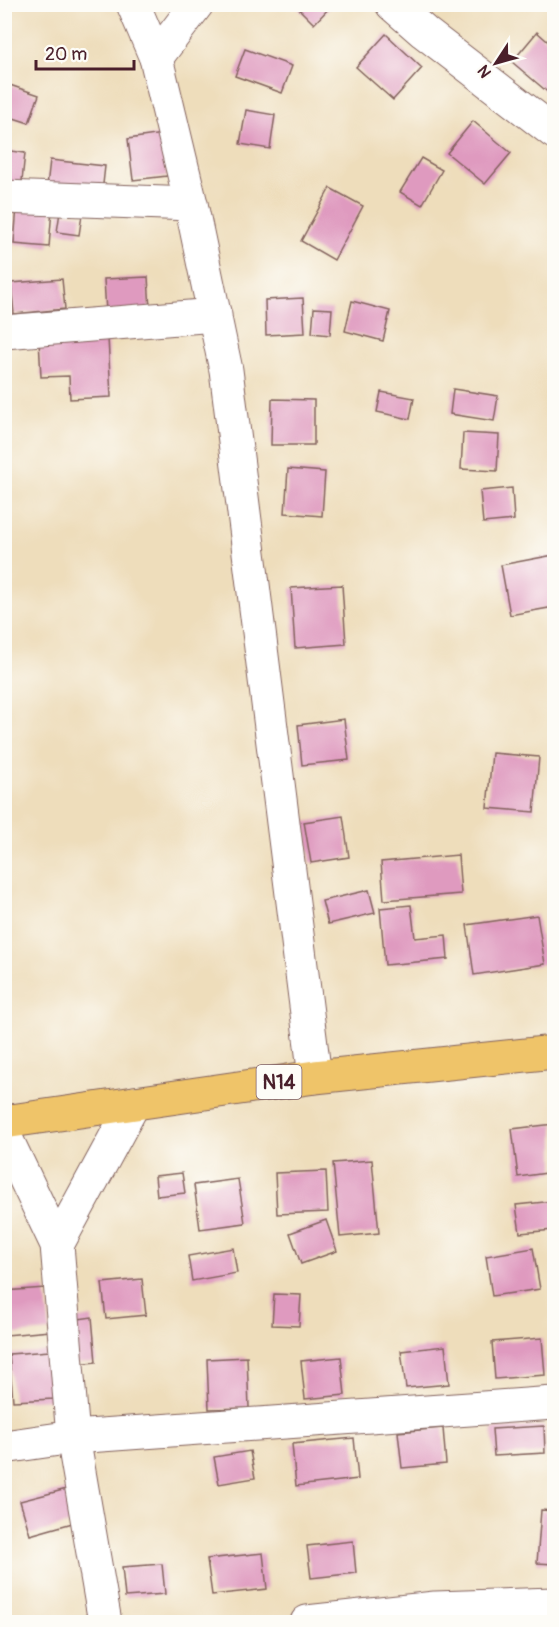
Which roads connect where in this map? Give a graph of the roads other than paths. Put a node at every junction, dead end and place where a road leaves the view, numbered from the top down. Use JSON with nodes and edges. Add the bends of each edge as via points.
{"nodes":[{"id":1,"x":133,"y":4,"type":"edge"},
{"id":2,"x":197,"y":4,"type":"edge"},
{"id":3,"x":392,"y":4,"type":"edge"},
{"id":4,"x":156,"y":58,"type":"junction"},
{"id":5,"x":555,"y":132,"type":"edge"},
{"id":6,"x":4,"y":197,"type":"edge"},
{"id":7,"x":191,"y":204,"type":"junction"},
{"id":8,"x":215,"y":315,"type":"junction"},
{"id":9,"x":4,"y":332,"type":"edge"},
{"id":10,"x":555,"y":1052,"type":"edge"},
{"id":11,"x":315,"y":1077,"type":"junction"},
{"id":12,"x":134,"y":1103,"type":"junction"},
{"id":13,"x":4,"y":1122,"type":"edge"},
{"id":14,"x":4,"y":1134,"type":"edge"},
{"id":15,"x":57,"y":1245,"type":"junction"},
{"id":16,"x":555,"y":1403,"type":"edge"},
{"id":17,"x":73,"y":1437,"type":"junction"},
{"id":18,"x":4,"y":1448,"type":"edge"},
{"id":19,"x":555,"y":1604,"type":"edge"},
{"id":20,"x":436,"y":1615,"type":"edge"},
{"id":21,"x":105,"y":1623,"type":"edge"},
{"id":22,"x":307,"y":1623,"type":"edge"}],
"edges":[{"from":1,"to":4,"type":"street"},
{"from":2,"to":4,"type":"street"},
{"from":3,"to":5,"type":"street"},
{"from":4,"to":7,"type":"street"},
{"from":6,"to":7,"type":"street"},
{"from":7,"to":8,"type":"street"},
{"from":8,"to":9,"type":"street"},
{"from":8,"to":11,"type":"street","via":[[226,370]]},
{"from":10,"to":11,"type":"main road","number":"N14"},
{"from":11,"to":12,"type":"main road","number":"N14"},
{"from":12,"to":13,"type":"main road","number":"N14"},
{"from":12,"to":15,"type":"street"},
{"from":14,"to":15,"type":"street"},
{"from":15,"to":17,"type":"street"},
{"from":16,"to":17,"type":"street"},
{"from":17,"to":18,"type":"street"},
{"from":17,"to":21,"type":"street"},
{"from":19,"to":20,"type":"street"},
{"from":20,"to":22,"type":"street"}]}
